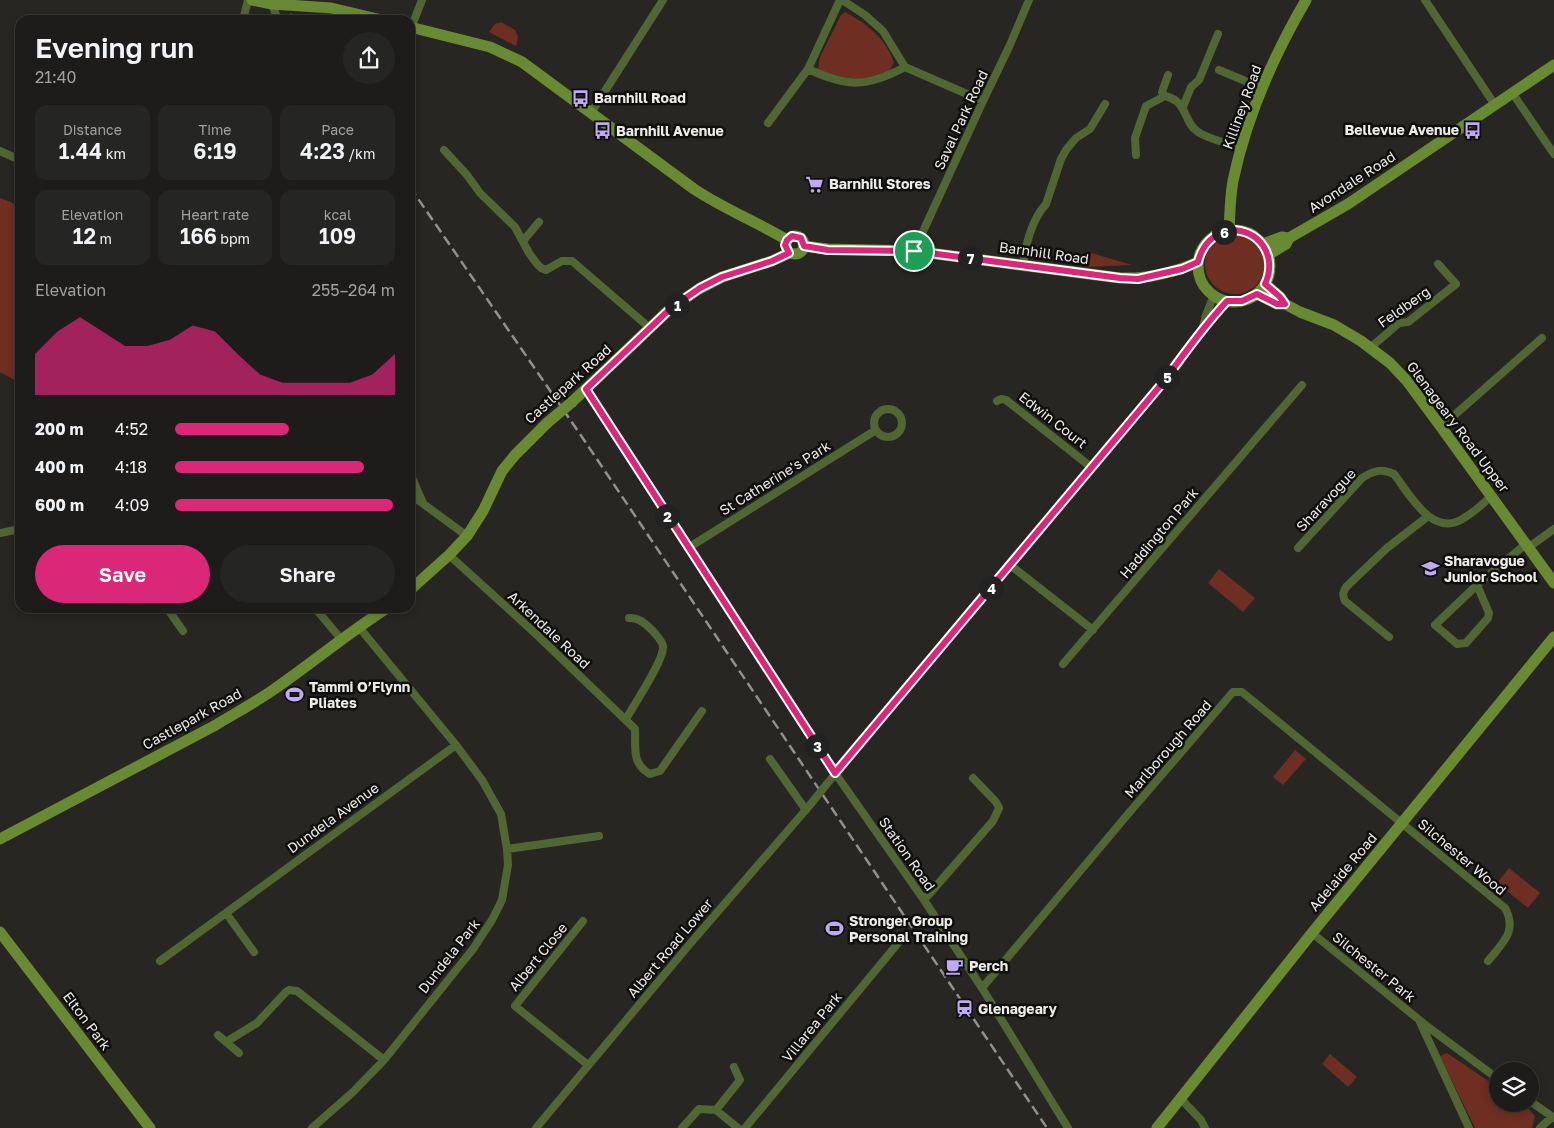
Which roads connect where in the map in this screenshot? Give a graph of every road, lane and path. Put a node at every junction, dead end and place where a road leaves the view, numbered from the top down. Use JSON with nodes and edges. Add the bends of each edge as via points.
{"nodes":[{"id":1,"x":250,"y":0,"type":"edge"},
{"id":2,"x":422,"y":0,"type":"edge"},
{"id":3,"x":663,"y":0,"type":"edge"},
{"id":4,"x":841,"y":0,"type":"edge"},
{"id":5,"x":1028,"y":0,"type":"edge"},
{"id":6,"x":1306,"y":0,"type":"edge"},
{"id":7,"x":1425,"y":0,"type":"edge"},
{"id":8,"x":272,"y":4,"type":"junction"},
{"id":9,"x":245,"y":15,"type":"edge"},
{"id":10,"x":276,"y":15,"type":"edge"},
{"id":11,"x":361,"y":15,"type":"edge"},
{"id":12,"x":415,"y":17,"type":"edge"},
{"id":13,"x":415,"y":28,"type":"edge"},
{"id":14,"x":1218,"y":34,"type":"dead end"},
{"id":15,"x":1554,"y":65,"type":"edge"},
{"id":16,"x":905,"y":67,"type":"junction"},
{"id":17,"x":808,"y":68,"type":"junction"},
{"id":18,"x":1219,"y":70,"type":"dead end"},
{"id":19,"x":1168,"y":75,"type":"dead end"},
{"id":20,"x":1262,"y":88,"type":"junction"},
{"id":21,"x":1512,"y":94,"type":"junction"},
{"id":22,"x":1165,"y":96,"type":"junction"},
{"id":23,"x":983,"y":101,"type":"junction"},
{"id":24,"x":1105,"y":104,"type":"dead end"},
{"id":25,"x":1495,"y":105,"type":"junction"},
{"id":26,"x":1183,"y":106,"type":"junction"},
{"id":27,"x":592,"y":113,"type":"junction"},
{"id":28,"x":768,"y":123,"type":"dead end"},
{"id":29,"x":1242,"y":148,"type":"junction"},
{"id":30,"x":444,"y":150,"type":"dead end"},
{"id":31,"x":0,"y":151,"type":"edge"},
{"id":32,"x":1554,"y":154,"type":"edge"},
{"id":33,"x":1136,"y":155,"type":"dead end"},
{"id":34,"x":15,"y":158,"type":"edge"},
{"id":35,"x":539,"y":222,"type":"dead end"},
{"id":36,"x":1228,"y":230,"type":"junction"},
{"id":37,"x":787,"y":240,"type":"junction"},
{"id":38,"x":523,"y":241,"type":"junction"},
{"id":39,"x":804,"y":246,"type":"junction"},
{"id":40,"x":1265,"y":250,"type":"junction"},
{"id":41,"x":914,"y":251,"type":"junction"},
{"id":42,"x":789,"y":253,"type":"junction"},
{"id":43,"x":1198,"y":262,"type":"junction"},
{"id":44,"x":1438,"y":264,"type":"dead end"},
{"id":45,"x":1023,"y":265,"type":"junction"},
{"id":46,"x":1160,"y":274,"type":"junction"},
{"id":47,"x":1200,"y":276,"type":"junction"},
{"id":48,"x":1265,"y":284,"type":"junction"},
{"id":49,"x":1257,"y":294,"type":"junction"},
{"id":50,"x":1214,"y":295,"type":"junction"},
{"id":51,"x":1227,"y":301,"type":"junction"},
{"id":52,"x":1285,"y":304,"type":"junction"},
{"id":53,"x":1203,"y":327,"type":"junction"},
{"id":54,"x":651,"y":328,"type":"junction"},
{"id":55,"x":1542,"y":338,"type":"dead end"},
{"id":56,"x":1370,"y":348,"type":"junction"},
{"id":57,"x":1302,"y":385,"type":"dead end"},
{"id":58,"x":586,"y":389,"type":"junction"},
{"id":59,"x":997,"y":401,"type":"dead end"},
{"id":60,"x":1441,"y":427,"type":"junction"},
{"id":61,"x":876,"y":430,"type":"dead end"},
{"id":62,"x":1091,"y":467,"type":"junction"},
{"id":63,"x":415,"y":484,"type":"edge"},
{"id":64,"x":1491,"y":496,"type":"junction"},
{"id":65,"x":415,"y":498,"type":"edge"},
{"id":66,"x":424,"y":505,"type":"junction"},
{"id":67,"x":1427,"y":517,"type":"junction"},
{"id":68,"x":1554,"y":529,"type":"edge"},
{"id":69,"x":15,"y":530,"type":"edge"},
{"id":70,"x":0,"y":532,"type":"edge"},
{"id":71,"x":467,"y":536,"type":"junction"},
{"id":72,"x":1528,"y":545,"type":"junction"},
{"id":73,"x":688,"y":548,"type":"junction"},
{"id":74,"x":1298,"y":548,"type":"dead end"},
{"id":75,"x":449,"y":555,"type":"junction"},
{"id":76,"x":1010,"y":565,"type":"junction"},
{"id":77,"x":1554,"y":582,"type":"edge"},
{"id":78,"x":1477,"y":585,"type":"junction"},
{"id":79,"x":415,"y":586,"type":"edge"},
{"id":80,"x":170,"y":613,"type":"edge"},
{"id":81,"x":319,"y":613,"type":"edge"},
{"id":82,"x":378,"y":613,"type":"edge"},
{"id":83,"x":629,"y":618,"type":"dead end"},
{"id":84,"x":358,"y":626,"type":"junction"},
{"id":85,"x":1093,"y":630,"type":"junction"},
{"id":86,"x":183,"y":631,"type":"dead end"},
{"id":87,"x":1388,"y":637,"type":"dead end"},
{"id":88,"x":1554,"y":637,"type":"edge"},
{"id":89,"x":341,"y":639,"type":"junction"},
{"id":90,"x":1063,"y":664,"type":"dead end"},
{"id":91,"x":702,"y":711,"type":"dead end"},
{"id":92,"x":628,"y":722,"type":"junction"},
{"id":93,"x":456,"y":745,"type":"junction"},
{"id":94,"x":770,"y":759,"type":"dead end"},
{"id":95,"x":835,"y":773,"type":"junction"},
{"id":96,"x":973,"y":778,"type":"dead end"},
{"id":97,"x":808,"y":808,"type":"junction"},
{"id":98,"x":1403,"y":824,"type":"junction"},
{"id":99,"x":2,"y":833,"type":"edge"},
{"id":100,"x":599,"y":836,"type":"dead end"},
{"id":101,"x":508,"y":849,"type":"junction"},
{"id":102,"x":924,"y":900,"type":"junction"},
{"id":103,"x":226,"y":913,"type":"junction"},
{"id":104,"x":583,"y":921,"type":"dead end"},
{"id":105,"x":0,"y":932,"type":"edge"},
{"id":106,"x":1312,"y":933,"type":"junction"},
{"id":107,"x":899,"y":942,"type":"dead end"},
{"id":108,"x":254,"y":952,"type":"dead end"},
{"id":109,"x":160,"y":961,"type":"dead end"},
{"id":110,"x":1488,"y":961,"type":"dead end"},
{"id":111,"x":982,"y":988,"type":"junction"},
{"id":112,"x":1420,"y":1020,"type":"junction"},
{"id":113,"x":218,"y":1034,"type":"dead end"},
{"id":114,"x":226,"y":1042,"type":"junction"},
{"id":115,"x":239,"y":1053,"type":"dead end"},
{"id":116,"x":384,"y":1060,"type":"junction"},
{"id":117,"x":588,"y":1065,"type":"junction"},
{"id":118,"x":734,"y":1067,"type":"dead end"},
{"id":119,"x":1489,"y":1073,"type":"edge"},
{"id":120,"x":1180,"y":1098,"type":"junction"},
{"id":121,"x":1539,"y":1107,"type":"edge"},
{"id":122,"x":716,"y":1110,"type":"junction"},
{"id":123,"x":1553,"y":1117,"type":"edge"},
{"id":124,"x":150,"y":1128,"type":"edge"},
{"id":125,"x":312,"y":1128,"type":"edge"},
{"id":126,"x":536,"y":1128,"type":"edge"},
{"id":127,"x":682,"y":1128,"type":"edge"},
{"id":128,"x":738,"y":1128,"type":"edge"},
{"id":129,"x":745,"y":1128,"type":"edge"},
{"id":130,"x":1068,"y":1128,"type":"edge"},
{"id":131,"x":1157,"y":1128,"type":"edge"},
{"id":132,"x":1204,"y":1128,"type":"edge"},
{"id":133,"x":1469,"y":1128,"type":"edge"},
{"id":134,"x":1540,"y":1128,"type":"edge"}],
"edges":[{"from":1,"to":8,"type":"street"},
{"from":1,"to":9,"type":"street"},
{"from":2,"to":12,"type":"street"},
{"from":3,"to":27,"type":"street"},
{"from":4,"to":16,"type":"street","via":[[865,15],[882,31]]},
{"from":4,"to":17,"type":"street"},
{"from":5,"to":23,"type":"street","name":"Saval Park Road","via":[[1010,48]]},
{"from":6,"to":20,"type":"street","name":"Killiney Road"},
{"from":7,"to":25,"type":"street"},
{"from":8,"to":10,"type":"street"},
{"from":8,"to":11,"type":"street","via":[[331,8]]},
{"from":13,"to":27,"type":"street","name":"Barnhill Road","via":[[505,52],[534,69]]},
{"from":14,"to":26,"type":"street","via":[[1199,80],[1191,87]]},
{"from":15,"to":21,"type":"street","name":"Avondale Road"},
{"from":16,"to":17,"type":"street","via":[[889,76],[852,83],[837,82]]},
{"from":16,"to":23,"type":"street"},
{"from":17,"to":28,"type":"street"},
{"from":18,"to":20,"type":"street"},
{"from":19,"to":22,"type":"street","via":[[1162,92]]},
{"from":20,"to":29,"type":"street","name":"Killiney Road"},
{"from":21,"to":25,"type":"street","name":"Avondale Road"},
{"from":21,"to":32,"type":"street"},
{"from":22,"to":26,"type":"street","via":[[1174,98]]},
{"from":22,"to":33,"type":"street","via":[[1146,106],[1135,138]]},
{"from":23,"to":41,"type":"street","name":"Saval Park Road"},
{"from":24,"to":45,"type":"street","via":[[1094,124],[1076,138],[1063,155],[1046,204],[1026,242]]},
{"from":25,"to":40,"type":"street","name":"Avondale Road","via":[[1348,204],[1289,238],[1282,237]]},
{"from":26,"to":29,"type":"street","via":[[1196,131]]},
{"from":27,"to":37,"type":"street","name":"Barnhill Road","via":[[717,204]]},
{"from":29,"to":36,"type":"street","name":"Killiney Road","via":[[1233,182]]},
{"from":30,"to":38,"type":"street","via":[[480,193],[515,226]]},
{"from":31,"to":34,"type":"street"},
{"from":35,"to":38,"type":"street"},
{"from":36,"to":40,"type":"street","via":[[1252,235]]},
{"from":36,"to":43,"type":"street","via":[[1210,239]]},
{"from":37,"to":39,"type":"street","name":"Barnhill Road","via":[[792,236],[799,237]]},
{"from":37,"to":42,"type":"street"},
{"from":38,"to":54,"type":"street","via":[[541,268],[546,270],[562,261],[572,261]]},
{"from":39,"to":41,"type":"street","name":"Barnhill Road","via":[[828,250]]},
{"from":39,"to":42,"type":"street","via":[[799,253]]},
{"from":40,"to":48,"type":"street","via":[[1270,271]]},
{"from":41,"to":45,"type":"street","name":"Barnhill Road"},
{"from":42,"to":54,"type":"street","name":"Castlepark Road","via":[[700,288],[671,308]]},
{"from":43,"to":46,"type":"street","name":"Barnhill Road"},
{"from":43,"to":47,"type":"street"},
{"from":44,"to":56,"type":"street","name":"Feldberg","via":[[1456,284],[1408,322],[1399,323]]},
{"from":45,"to":46,"type":"street","name":"Barnhill Road","via":[[1120,278],[1138,279]]},
{"from":46,"to":47,"type":"street","name":"Barnhill Road"},
{"from":47,"to":50,"type":"street"},
{"from":48,"to":49,"type":"street"},
{"from":48,"to":52,"type":"street","name":"Glenageary Road Upper"},
{"from":49,"to":51,"type":"street","via":[[1242,301]]},
{"from":49,"to":52,"type":"street","name":"Glenageary Road Upper","via":[[1277,304]]},
{"from":50,"to":51,"type":"street"},
{"from":50,"to":53,"type":"street"},
{"from":51,"to":53,"type":"street"},
{"from":52,"to":56,"type":"street","name":"Glenageary Road Upper","via":[[1334,325]]},
{"from":53,"to":62,"type":"street","name":"Albert Road Lower","via":[[1165,380]]},
{"from":54,"to":58,"type":"street","name":"Castlepark Road"},
{"from":55,"to":60,"type":"street"},
{"from":56,"to":60,"type":"street","name":"Glenageary Road Upper","via":[[1407,381]]},
{"from":57,"to":85,"type":"street","name":"Haddington Park"},
{"from":58,"to":71,"type":"street","name":"Castlepark Road","bridge":true,"via":[[547,423],[502,471]]},
{"from":58,"to":73,"type":"street","name":"Station Road"},
{"from":59,"to":62,"type":"street","name":"Edwin Court","via":[[1006,400]]},
{"from":60,"to":64,"type":"street","name":"Glenageary Road Upper"},
{"from":61,"to":73,"type":"street","name":"St Catherine's Park"},
{"from":62,"to":76,"type":"street","name":"Albert Road Lower"},
{"from":63,"to":66,"type":"street"},
{"from":64,"to":67,"type":"street","via":[[1463,519],[1450,524]]},
{"from":64,"to":72,"type":"street","name":"Glenageary Road Upper"},
{"from":65,"to":66,"type":"street"},
{"from":66,"to":71,"type":"street"},
{"from":67,"to":74,"type":"street","name":"Sharavogue","via":[[1394,474],[1375,470],[1362,478]]},
{"from":67,"to":87,"type":"street","via":[[1388,548],[1343,592],[1345,601]]},
{"from":68,"to":72,"type":"street"},
{"from":69,"to":70,"type":"street"},
{"from":71,"to":75,"type":"street","name":"Castlepark Road"},
{"from":72,"to":77,"type":"street","name":"Glenageary Road Upper"},
{"from":72,"to":78,"type":"street"},
{"from":73,"to":95,"type":"street","name":"Station Road"},
{"from":75,"to":79,"type":"street","name":"Castlepark Road"},
{"from":75,"to":92,"type":"street","name":"Arkendale Road"},
{"from":76,"to":85,"type":"street"},
{"from":76,"to":95,"type":"street","name":"Albert Road Lower"},
{"from":78,"to":78,"type":"street","via":[[1489,613],[1488,618],[1466,643],[1457,644],[1435,626]]},
{"from":80,"to":86,"type":"street"},
{"from":81,"to":89,"type":"street"},
{"from":82,"to":84,"type":"street","name":"Castlepark Road"},
{"from":83,"to":92,"type":"street","via":[[640,620],[660,639],[663,652]]},
{"from":84,"to":89,"type":"street","name":"Castlepark Road"},
{"from":84,"to":93,"type":"street","name":"Dundela Park"},
{"from":85,"to":90,"type":"street","name":"Haddington Park"},
{"from":88,"to":98,"type":"street","name":"Adelaide Road"},
{"from":89,"to":99,"type":"street","name":"Castlepark Road","via":[[273,690],[214,726]]},
{"from":91,"to":92,"type":"street","via":[[660,771],[650,774],[637,762],[635,729]]},
{"from":93,"to":101,"type":"street","name":"Dundela Park","via":[[493,797],[501,814]]},
{"from":93,"to":103,"type":"street","name":"Dundela Avenue"},
{"from":94,"to":97,"type":"street"},
{"from":95,"to":97,"type":"street","name":"Albert Road Lower","bridge":true},
{"from":95,"to":102,"type":"street","name":"Station Road"},
{"from":96,"to":102,"type":"street","via":[[999,808],[994,821]]},
{"from":97,"to":117,"type":"street","name":"Albert Road Lower"},
{"from":98,"to":106,"type":"street","name":"Adelaide Road"},
{"from":98,"to":110,"type":"street","name":"Silchester Wood","via":[[1505,908],[1511,927],[1508,937]]},
{"from":98,"to":111,"type":"street","name":"Marlborough Road","via":[[1242,692],[1233,692]]},
{"from":100,"to":101,"type":"street"},
{"from":101,"to":116,"type":"street","name":"Dundela Park","via":[[507,879],[502,900],[492,920],[464,961]]},
{"from":102,"to":111,"type":"street","name":"Station Road"},
{"from":103,"to":108,"type":"street"},
{"from":103,"to":109,"type":"street","name":"Dundela Avenue"},
{"from":104,"to":117,"type":"street","name":"Albert Close","via":[[515,1006]]},
{"from":105,"to":124,"type":"street","name":"Elton Park"},
{"from":106,"to":112,"type":"street","name":"Silchester Park"},
{"from":106,"to":120,"type":"street","name":"Adelaide Road"},
{"from":107,"to":129,"type":"street","name":"Villarea Park"},
{"from":111,"to":130,"type":"street","name":"Station Road"},
{"from":112,"to":119,"type":"street","name":"Silchester Park"},
{"from":112,"to":133,"type":"street","name":"Silchester Park"},
{"from":113,"to":114,"type":"street"},
{"from":114,"to":115,"type":"street"},
{"from":114,"to":116,"type":"street","via":[[256,1023],[283,994],[293,990]]},
{"from":116,"to":125,"type":"street","name":"Dundela Park"},
{"from":117,"to":126,"type":"street","name":"Albert Road Lower"},
{"from":118,"to":122,"type":"street","via":[[740,1080]]},
{"from":120,"to":131,"type":"street","name":"Adelaide Road"},
{"from":120,"to":132,"type":"street","via":[[1201,1120]]},
{"from":121,"to":123,"type":"street"},
{"from":122,"to":127,"type":"street","via":[[699,1109]]},
{"from":122,"to":128,"type":"street"},
{"from":123,"to":134,"type":"street"}]}
